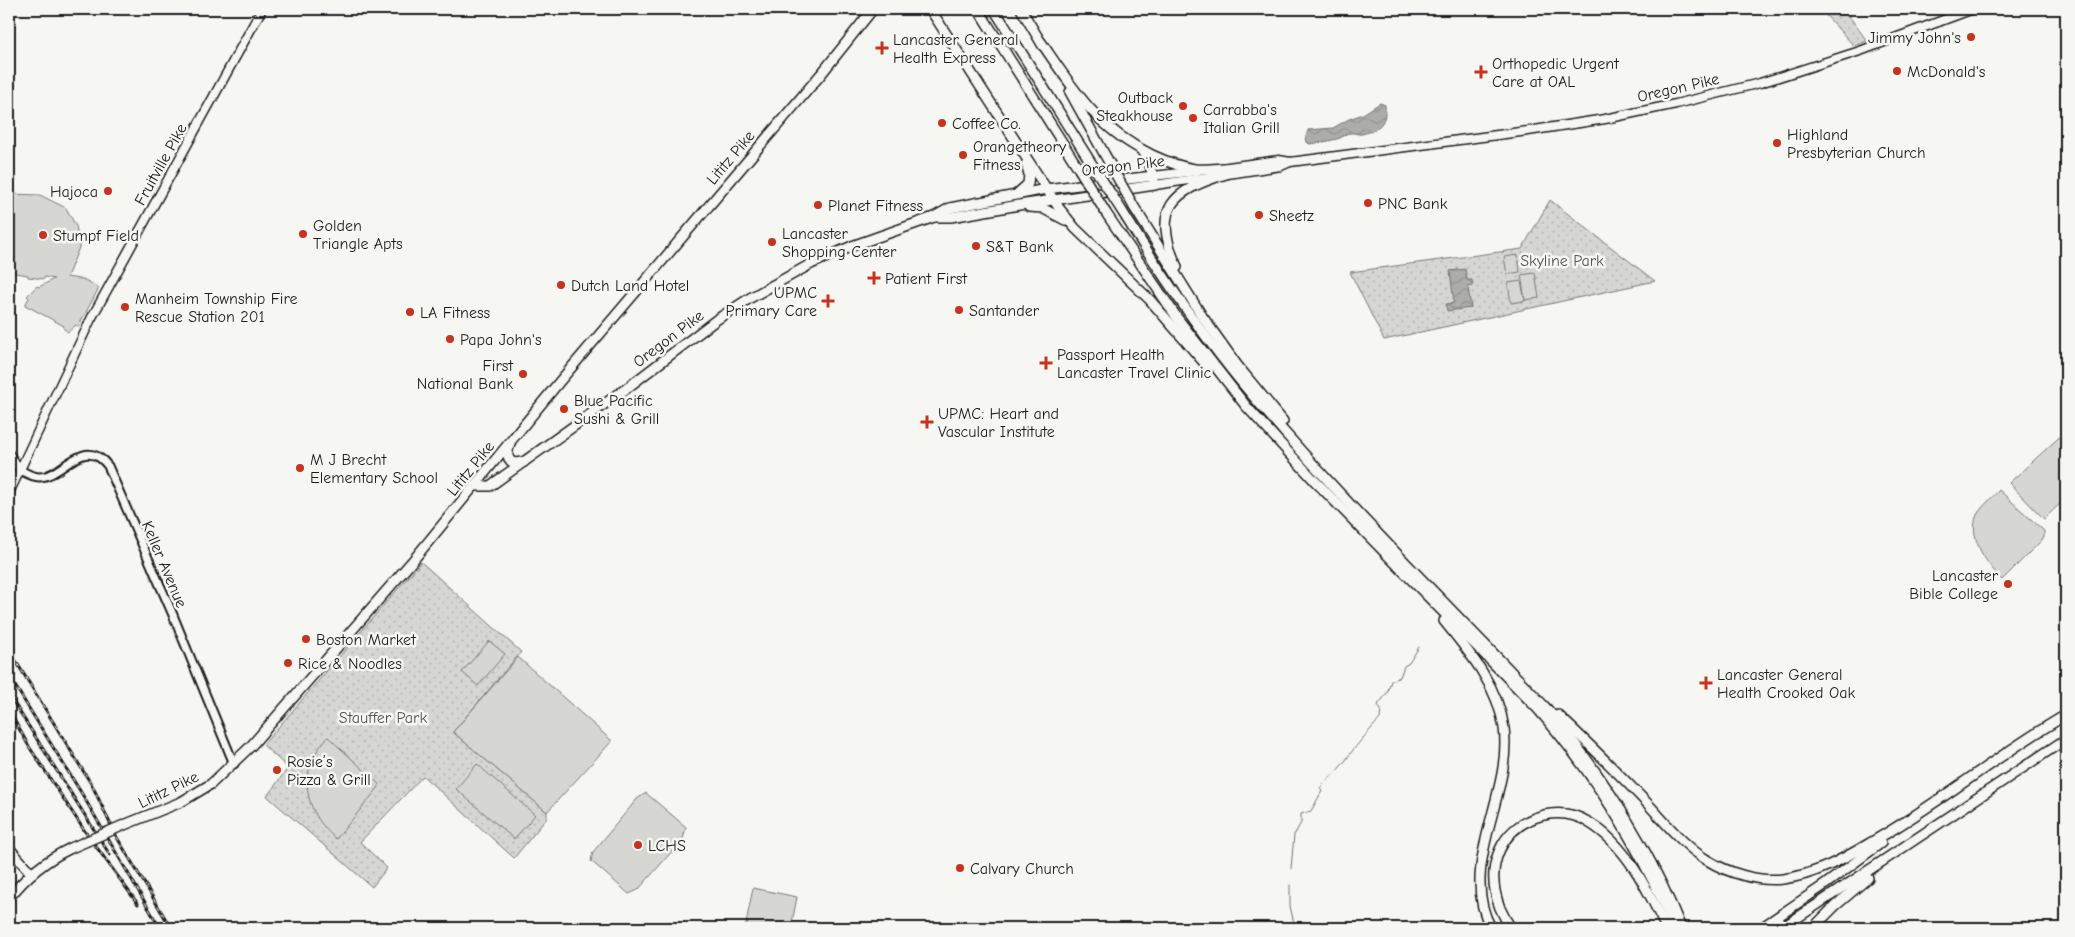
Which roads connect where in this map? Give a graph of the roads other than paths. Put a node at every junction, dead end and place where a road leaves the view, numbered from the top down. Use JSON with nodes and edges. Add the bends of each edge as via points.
{"nodes":[{"id":1,"x":873,"y":9,"type":"edge"},
{"id":2,"x":930,"y":9,"type":"edge"},
{"id":3,"x":978,"y":9,"type":"edge"},
{"id":4,"x":994,"y":9,"type":"edge"},
{"id":5,"x":1021,"y":9,"type":"edge"},
{"id":6,"x":1973,"y":9,"type":"edge"},
{"id":7,"x":261,"y":10,"type":"edge"},
{"id":8,"x":1041,"y":42,"type":"junction"},
{"id":9,"x":1016,"y":141,"type":"junction"},
{"id":10,"x":1141,"y":150,"type":"junction"},
{"id":11,"x":1226,"y":171,"type":"junction"},
{"id":12,"x":1154,"y":180,"type":"junction"},
{"id":13,"x":1046,"y":189,"type":"junction"},
{"id":14,"x":1013,"y":197,"type":"junction"},
{"id":15,"x":1053,"y":200,"type":"junction"},
{"id":16,"x":1019,"y":205,"type":"junction"},
{"id":17,"x":934,"y":217,"type":"junction"},
{"id":18,"x":1075,"y":228,"type":"junction"},
{"id":19,"x":1202,"y":316,"type":"junction"},
{"id":20,"x":1246,"y":406,"type":"junction"},
{"id":21,"x":510,"y":443,"type":"junction"},
{"id":22,"x":9,"y":454,"type":"edge"},
{"id":23,"x":524,"y":462,"type":"junction"},
{"id":24,"x":20,"y":470,"type":"junction"},
{"id":25,"x":476,"y":486,"type":"junction"},
{"id":26,"x":9,"y":494,"type":"edge"},
{"id":27,"x":1358,"y":526,"type":"junction"},
{"id":28,"x":1446,"y":604,"type":"junction"},
{"id":29,"x":1502,"y":662,"type":"junction"},
{"id":30,"x":2066,"y":715,"type":"edge"},
{"id":31,"x":2066,"y":739,"type":"edge"},
{"id":32,"x":234,"y":764,"type":"junction"},
{"id":33,"x":1990,"y":790,"type":"junction"},
{"id":34,"x":1902,"y":825,"type":"junction"},
{"id":35,"x":9,"y":848,"type":"edge"},
{"id":36,"x":31,"y":873,"type":"junction"},
{"id":37,"x":9,"y":898,"type":"edge"},
{"id":38,"x":1491,"y":928,"type":"edge"},
{"id":39,"x":1511,"y":928,"type":"edge"},
{"id":40,"x":1666,"y":928,"type":"edge"},
{"id":41,"x":1675,"y":928,"type":"edge"},
{"id":42,"x":1681,"y":928,"type":"edge"},
{"id":43,"x":1761,"y":928,"type":"edge"},
{"id":44,"x":1782,"y":928,"type":"edge"},
{"id":45,"x":1813,"y":928,"type":"edge"}],
"edges":[{"from":1,"to":21,"type":"highway","name":"Lititz Pike"},
{"from":2,"to":9,"type":"highway"},
{"from":3,"to":20,"type":"highway","bridge":true,"via":[[1178,319]]},
{"from":4,"to":28,"type":"highway","bridge":true,"via":[[1151,259],[1194,320],[1242,383],[1295,444]]},
{"from":5,"to":8,"type":"highway"},
{"from":6,"to":11,"type":"main road","name":"Oregon Pike","via":[[1853,54],[1760,83],[1670,105],[1556,127]]},
{"from":7,"to":24,"type":"main road","name":"Fruitville Pike","via":[[91,319]]},
{"from":8,"to":10,"type":"highway","via":[[1093,114],[1115,134]]},
{"from":8,"to":19,"type":"highway","bridge":true,"via":[[1134,207]]},
{"from":9,"to":13,"type":"highway"},
{"from":9,"to":14,"type":"highway","via":[[1028,167],[1029,179],[1025,188]]},
{"from":10,"to":11,"type":"highway","via":[[1195,169]]},
{"from":10,"to":12,"type":"highway","via":[[1147,156]]},
{"from":11,"to":12,"type":"main road","name":"Oregon Pike"},
{"from":11,"to":19,"type":"highway","via":[[1188,188],[1174,201],[1167,214],[1166,232],[1172,257]]},
{"from":12,"to":13,"type":"highway","name":"Oregon Pike"},
{"from":12,"to":15,"type":"highway","name":"Oregon Pike"},
{"from":13,"to":14,"type":"highway","name":"Oregon Pike"},
{"from":13,"to":15,"type":"highway"},
{"from":14,"to":17,"type":"highway","name":"Oregon Pike","via":[[950,208]]},
{"from":15,"to":16,"type":"highway","name":"Oregon Pike"},
{"from":15,"to":18,"type":"highway"},
{"from":16,"to":17,"type":"highway","name":"Oregon Pike","via":[[951,218]]},
{"from":16,"to":18,"type":"highway","via":[[1042,208]]},
{"from":17,"to":23,"type":"highway","name":"Oregon Pike","via":[[839,252],[750,298]]},
{"from":18,"to":20,"type":"highway","via":[[1150,300]]},
{"from":19,"to":28,"type":"highway","via":[[1280,417]]},
{"from":20,"to":27,"type":"highway"},
{"from":21,"to":23,"type":"highway","via":[[509,459],[513,463]]},
{"from":21,"to":25,"type":"highway","name":"Lititz Pike"},
{"from":22,"to":24,"type":"main road"},
{"from":23,"to":25,"type":"highway","name":"Oregon Pike","via":[[490,486]]},
{"from":24,"to":26,"type":"main road","name":"Fruitville Pike"},
{"from":24,"to":32,"type":"main road","name":"Keller Avenue","via":[[32,476],[43,476],[87,454],[97,456],[108,466]]},
{"from":25,"to":32,"type":"highway","name":"Lititz Pike"},
{"from":27,"to":38,"type":"highway","via":[[1463,644],[1495,695],[1504,728],[1503,771],[1479,881],[1483,913]]},
{"from":27,"to":41,"type":"highway","via":[[1537,708],[1565,741],[1621,821]]},
{"from":28,"to":29,"type":"highway"},
{"from":29,"to":34,"type":"highway","via":[[1695,851],[1725,870],[1775,879],[1802,875],[1834,863]]},
{"from":29,"to":42,"type":"highway","via":[[1553,716],[1601,777],[1648,854]]},
{"from":30,"to":34,"type":"highway"},
{"from":31,"to":33,"type":"highway"},
{"from":32,"to":36,"type":"highway","name":"Lititz Pike","bridge":true,"via":[[211,784],[182,802],[71,848]]},
{"from":33,"to":44,"type":"highway"},
{"from":33,"to":45,"type":"highway","via":[[1852,890]]},
{"from":34,"to":43,"type":"highway","via":[[1823,886]]},
{"from":35,"to":36,"type":"highway"},
{"from":36,"to":37,"type":"highway","name":"Lititz Pike"},
{"from":39,"to":40,"type":"highway","via":[[1496,894],[1494,869],[1497,854],[1520,825],[1539,816],[1559,813],[1588,822],[1617,848],[1640,878]]}]}
